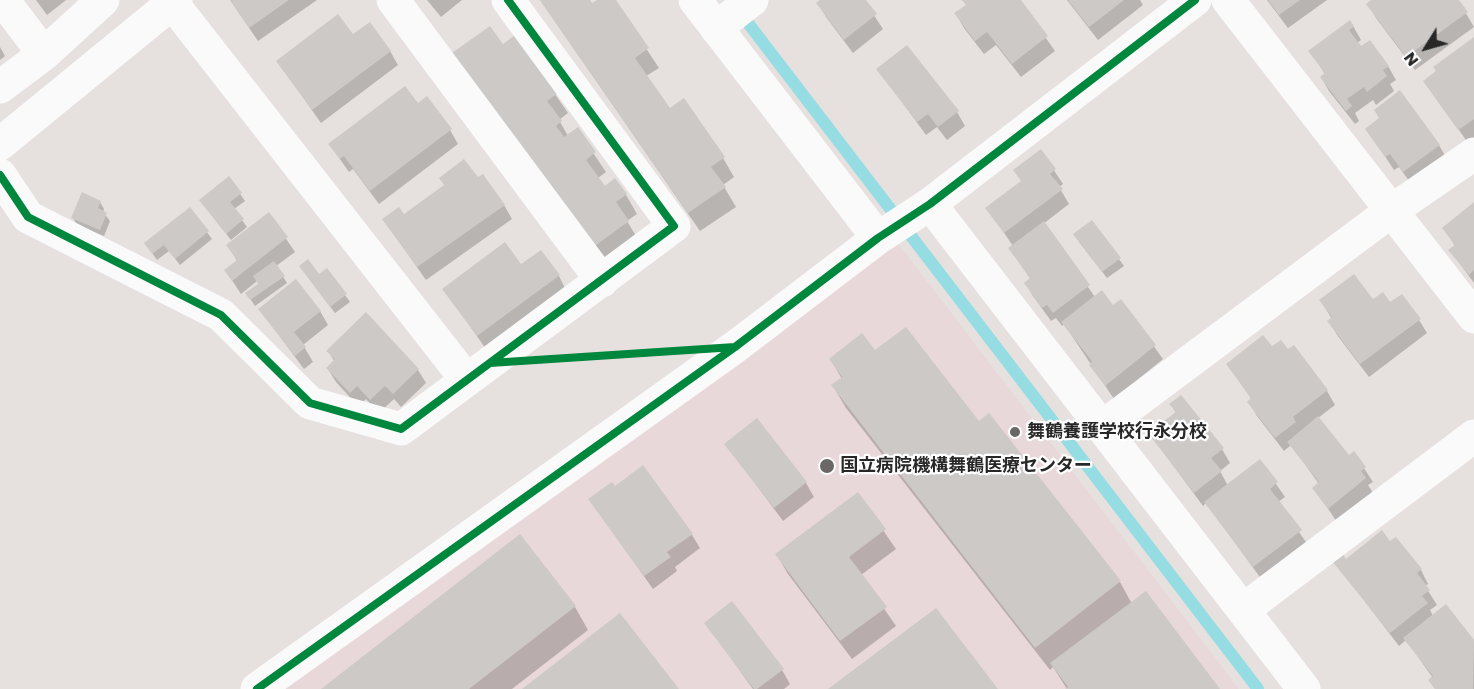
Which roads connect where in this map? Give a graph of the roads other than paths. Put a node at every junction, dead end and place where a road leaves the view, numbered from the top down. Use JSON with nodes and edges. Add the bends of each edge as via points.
{"nodes":[{"id":1,"x":3,"y":0,"type":"edge"},
{"id":2,"x":103,"y":0,"type":"edge"},
{"id":3,"x":393,"y":0,"type":"edge"},
{"id":4,"x":508,"y":0,"type":"edge"},
{"id":5,"x":695,"y":0,"type":"edge"},
{"id":6,"x":752,"y":0,"type":"edge"},
{"id":7,"x":1195,"y":0,"type":"edge"},
{"id":8,"x":1228,"y":0,"type":"edge"},
{"id":9,"x":174,"y":2,"type":"edge"},
{"id":10,"x":716,"y":28,"type":"junction"},
{"id":11,"x":44,"y":54,"type":"junction"},
{"id":12,"x":0,"y":87,"type":"edge"},
{"id":13,"x":0,"y":144,"type":"edge"},
{"id":14,"x":1474,"y":154,"type":"edge"},
{"id":15,"x":0,"y":175,"type":"edge"},
{"id":16,"x":930,"y":204,"type":"junction"},
{"id":17,"x":1391,"y":211,"type":"junction"},
{"id":18,"x":878,"y":238,"type":"junction"},
{"id":19,"x":602,"y":282,"type":"junction"},
{"id":20,"x":1474,"y":317,"type":"edge"},
{"id":21,"x":466,"y":379,"type":"junction"},
{"id":22,"x":1102,"y":427,"type":"junction"},
{"id":23,"x":1474,"y":436,"type":"edge"},
{"id":24,"x":1243,"y":610,"type":"junction"},
{"id":25,"x":257,"y":689,"type":"edge"},
{"id":26,"x":1304,"y":689,"type":"edge"}],
"edges":[{"from":1,"to":11,"type":"street"},
{"from":2,"to":11,"type":"street"},
{"from":3,"to":19,"type":"street"},
{"from":4,"to":19,"type":"street","via":[[674,226]]},
{"from":5,"to":10,"type":"street"},
{"from":6,"to":10,"type":"street"},
{"from":7,"to":16,"type":"street"},
{"from":8,"to":17,"type":"street"},
{"from":9,"to":13,"type":"street"},
{"from":9,"to":21,"type":"street"},
{"from":10,"to":18,"type":"street"},
{"from":11,"to":12,"type":"street"},
{"from":14,"to":17,"type":"street"},
{"from":15,"to":21,"type":"street","via":[[28,217],[221,315],[310,403],[401,429]]},
{"from":16,"to":18,"type":"street"},
{"from":16,"to":22,"type":"street"},
{"from":17,"to":20,"type":"street"},
{"from":17,"to":22,"type":"street"},
{"from":18,"to":25,"type":"street","via":[[706,368]]},
{"from":19,"to":21,"type":"street"},
{"from":22,"to":24,"type":"street"},
{"from":23,"to":24,"type":"street"},
{"from":24,"to":26,"type":"street"}]}
